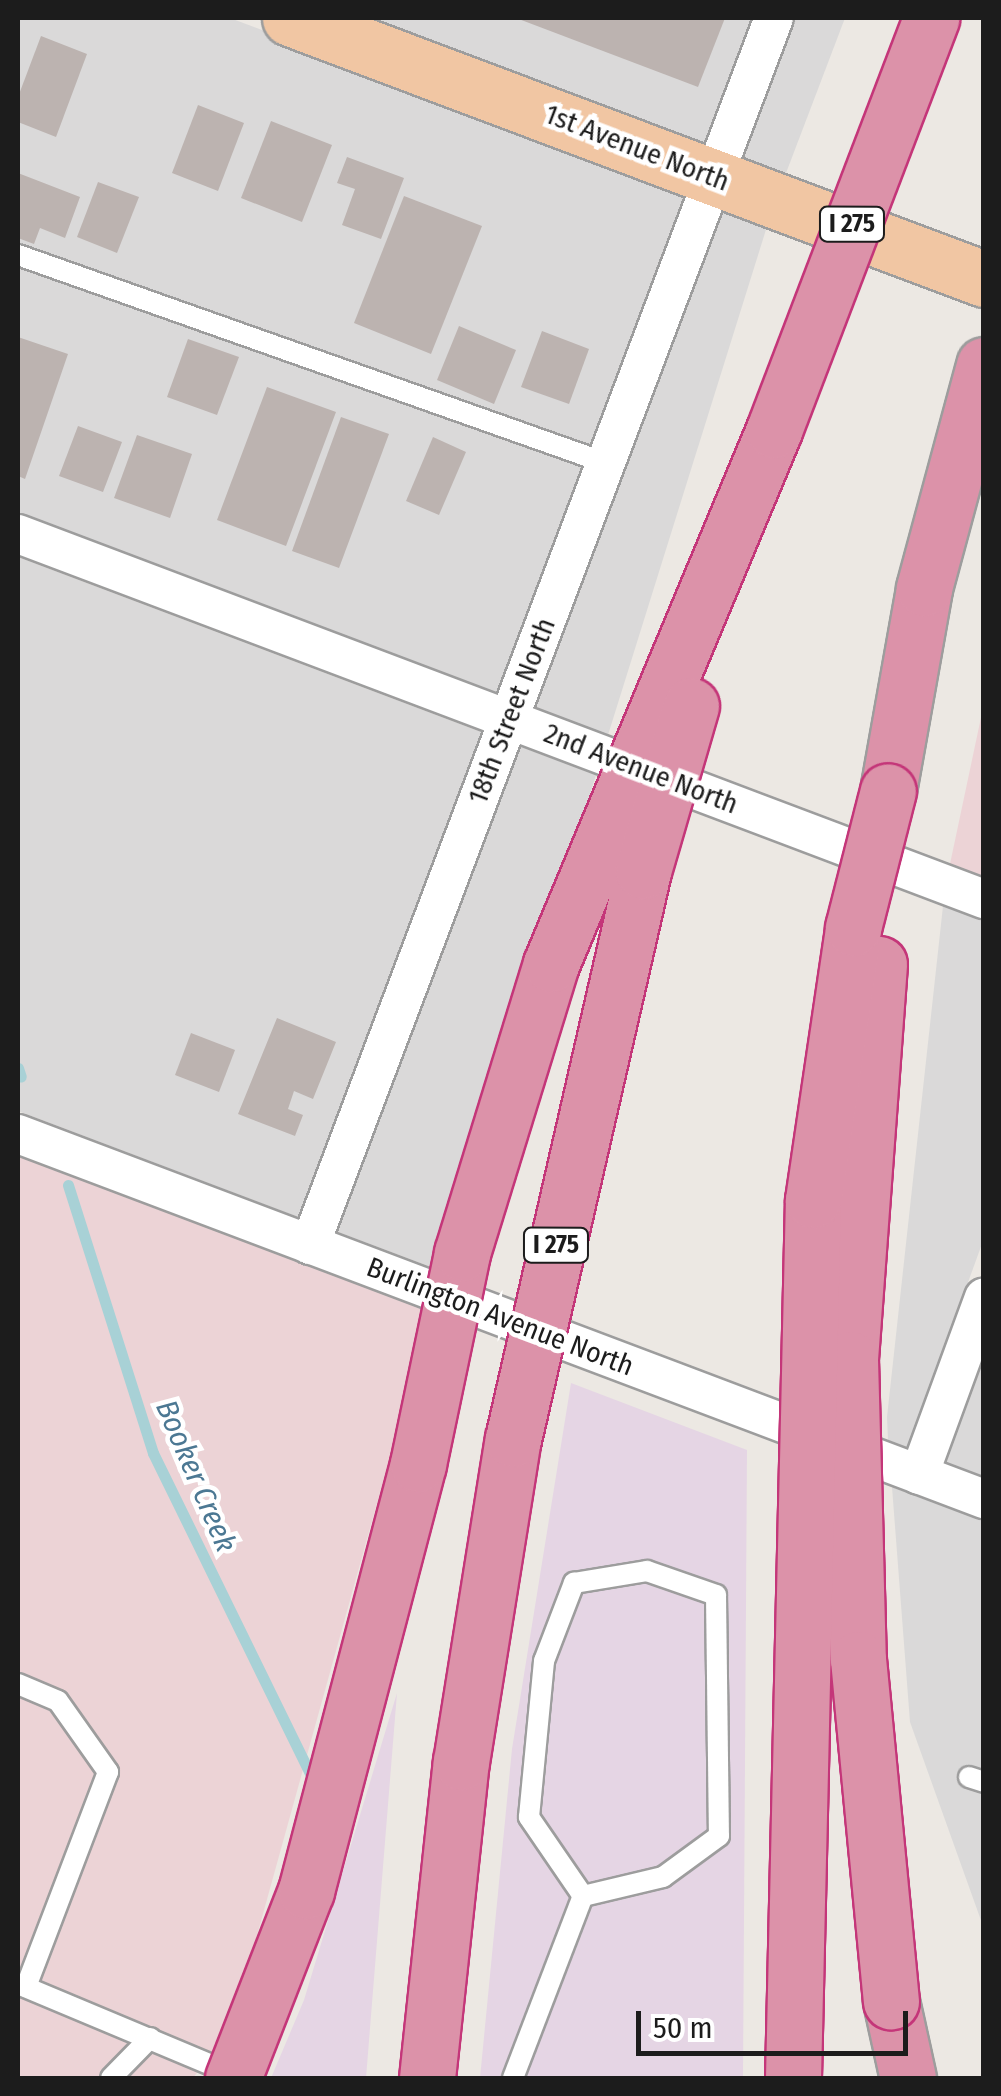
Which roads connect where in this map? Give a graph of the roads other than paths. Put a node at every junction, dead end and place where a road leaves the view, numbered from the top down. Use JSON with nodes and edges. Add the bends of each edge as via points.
{"nodes":[{"id":1,"x":290,"y":18,"type":"edge"},
{"id":2,"x":774,"y":18,"type":"edge"},
{"id":3,"x":931,"y":18,"type":"edge"},
{"id":4,"x":714,"y":178,"type":"junction"},
{"id":5,"x":18,"y":255,"type":"edge"},
{"id":6,"x":984,"y":279,"type":"edge"},
{"id":7,"x":984,"y":365,"type":"edge"},
{"id":8,"x":774,"y":430,"type":"junction"},
{"id":9,"x":606,"y":463,"type":"junction"},
{"id":10,"x":18,"y":534,"type":"edge"},
{"id":11,"x":509,"y":719,"type":"junction"},
{"id":12,"x":888,"y":791,"type":"junction"},
{"id":13,"x":984,"y":899,"type":"edge"},
{"id":14,"x":18,"y":1134,"type":"edge"},
{"id":15,"x":310,"y":1245,"type":"junction"},
{"id":16,"x":984,"y":1297,"type":"edge"},
{"id":17,"x":919,"y":1475,"type":"junction"},
{"id":18,"x":984,"y":1499,"type":"edge"},
{"id":19,"x":18,"y":1684,"type":"edge"},
{"id":20,"x":584,"y":1896,"type":"junction"},
{"id":21,"x":22,"y":1986,"type":"edge"},
{"id":22,"x":150,"y":2038,"type":"junction"},
{"id":23,"x":111,"y":2078,"type":"edge"},
{"id":24,"x":233,"y":2078,"type":"edge"},
{"id":25,"x":244,"y":2078,"type":"edge"},
{"id":26,"x":427,"y":2078,"type":"edge"},
{"id":27,"x":514,"y":2078,"type":"edge"},
{"id":28,"x":794,"y":2078,"type":"edge"},
{"id":29,"x":908,"y":2078,"type":"edge"}],
"edges":[{"from":1,"to":4,"type":"main road","name":"1st Avenue North"},
{"from":2,"to":4,"type":"street","name":"18th Street North"},
{"from":3,"to":8,"type":"highway","number":"I 275","bridge":true},
{"from":4,"to":6,"type":"main road","name":"1st Avenue North"},
{"from":4,"to":9,"type":"street","name":"18th Street North"},
{"from":5,"to":9,"type":"lane"},
{"from":7,"to":12,"type":"highway","via":[[924,588]]},
{"from":8,"to":24,"type":"highway","bridge":true,"via":[[551,964],[462,1253],[418,1464],[306,1891]]},
{"from":8,"to":26,"type":"highway","number":"I 275","bridge":true,"via":[[643,871],[513,1439],[460,1762]]},
{"from":9,"to":11,"type":"street","name":"18th Street North"},
{"from":10,"to":11,"type":"street","name":"2nd Avenue North"},
{"from":11,"to":13,"type":"street","name":"2nd Avenue North"},
{"from":11,"to":15,"type":"street","name":"18th Street North"},
{"from":12,"to":28,"type":"highway","bridge":true,"via":[[853,928],[813,1200]]},
{"from":12,"to":29,"type":"highway","bridge":true,"via":[[873,1099],[850,1360],[858,1659],[892,2001]]},
{"from":14,"to":15,"type":"street","name":"Burlington Avenue North"},
{"from":15,"to":17,"type":"street","name":"Burlington Avenue North"},
{"from":16,"to":17,"type":"street"},
{"from":17,"to":18,"type":"street","name":"Burlington Avenue North"},
{"from":19,"to":21,"type":"lane","via":[[58,1701],[108,1772]]},
{"from":20,"to":20,"type":"lane","via":[[663,1877],[719,1836],[716,1595],[647,1572],[574,1583],[544,1661],[529,1817]]},
{"from":20,"to":27,"type":"lane"},
{"from":21,"to":22,"type":"lane"},
{"from":22,"to":23,"type":"lane"},
{"from":22,"to":25,"type":"lane"}]}
